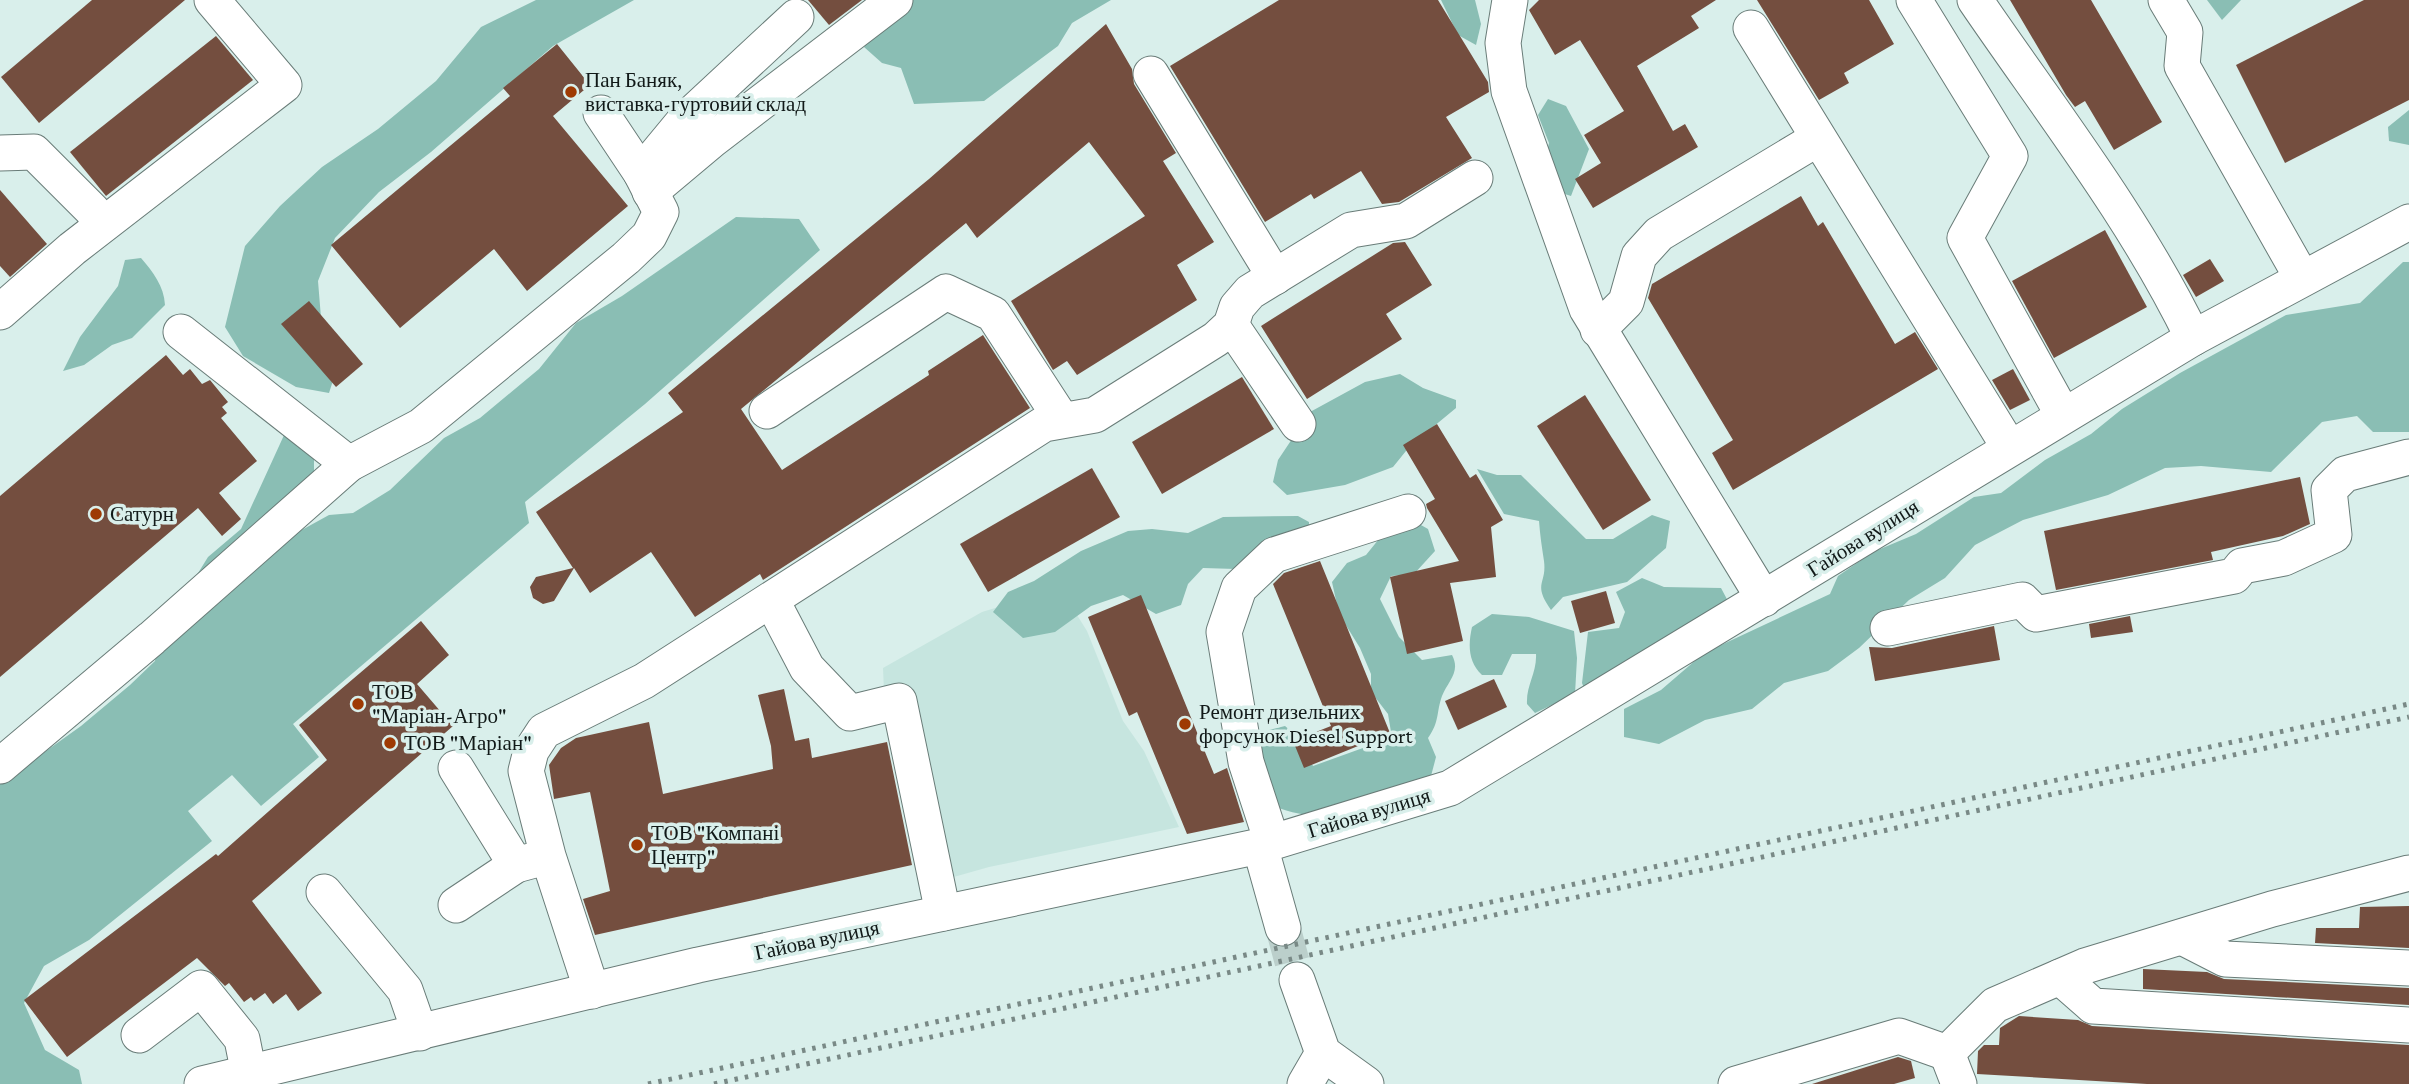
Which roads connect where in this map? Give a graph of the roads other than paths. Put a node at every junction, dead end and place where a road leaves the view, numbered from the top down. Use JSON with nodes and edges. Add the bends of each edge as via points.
{"nodes":[{"id":1,"x":212,"y":0,"type":"edge"},
{"id":2,"x":895,"y":0,"type":"edge"},
{"id":3,"x":1510,"y":0,"type":"edge"},
{"id":4,"x":1914,"y":0,"type":"edge"},
{"id":5,"x":1975,"y":0,"type":"edge"},
{"id":6,"x":2166,"y":0,"type":"edge"},
{"id":7,"x":796,"y":17,"type":"dead end"},
{"id":8,"x":1751,"y":28,"type":"dead end"},
{"id":9,"x":1151,"y":74,"type":"dead end"},
{"id":10,"x":601,"y":113,"type":"dead end"},
{"id":11,"x":1817,"y":139,"type":"junction"},
{"id":12,"x":0,"y":153,"type":"edge"},
{"id":13,"x":1475,"y":178,"type":"dead end"},
{"id":14,"x":645,"y":183,"type":"junction"},
{"id":15,"x":2409,"y":222,"type":"edge"},
{"id":16,"x":102,"y":225,"type":"junction"},
{"id":17,"x":1275,"y":277,"type":"junction"},
{"id":18,"x":2302,"y":278,"type":"junction"},
{"id":19,"x":0,"y":312,"type":"edge"},
{"id":20,"x":1231,"y":325,"type":"junction"},
{"id":21,"x":1598,"y":330,"type":"junction"},
{"id":22,"x":181,"y":332,"type":"dead end"},
{"id":23,"x":2193,"y":338,"type":"junction"},
{"id":24,"x":767,"y":411,"type":"dead end"},
{"id":25,"x":2063,"y":415,"type":"junction"},
{"id":26,"x":1062,"y":420,"type":"junction"},
{"id":27,"x":1298,"y":425,"type":"dead end"},
{"id":28,"x":2009,"y":447,"type":"junction"},
{"id":29,"x":2409,"y":457,"type":"edge"},
{"id":30,"x":349,"y":464,"type":"junction"},
{"id":31,"x":1408,"y":512,"type":"dead end"},
{"id":32,"x":1764,"y":599,"type":"junction"},
{"id":33,"x":772,"y":601,"type":"junction"},
{"id":34,"x":1888,"y":628,"type":"dead end"},
{"id":35,"x":0,"y":766,"type":"edge"},
{"id":36,"x":456,"y":768,"type":"dead end"},
{"id":37,"x":1266,"y":844,"type":"junction"},
{"id":38,"x":532,"y":861,"type":"junction"},
{"id":39,"x":2409,"y":873,"type":"edge"},
{"id":40,"x":324,"y":892,"type":"dead end"},
{"id":41,"x":456,"y":905,"type":"dead end"},
{"id":42,"x":943,"y":913,"type":"junction"},
{"id":43,"x":1283,"y":928,"type":"tunnel mouth"},
{"id":44,"x":2182,"y":937,"type":"junction"},
{"id":45,"x":2409,"y":968,"type":"edge"},
{"id":46,"x":2060,"y":977,"type":"junction"},
{"id":47,"x":1297,"y":980,"type":"tunnel mouth"},
{"id":48,"x":592,"y":991,"type":"junction"},
{"id":49,"x":2409,"y":1025,"type":"edge"},
{"id":50,"x":420,"y":1033,"type":"junction"},
{"id":51,"x":139,"y":1035,"type":"dead end"},
{"id":52,"x":1323,"y":1053,"type":"junction"},
{"id":53,"x":1953,"y":1068,"type":"edge"},
{"id":54,"x":249,"y":1074,"type":"junction"},
{"id":55,"x":202,"y":1084,"type":"edge"},
{"id":56,"x":1305,"y":1084,"type":"edge"},
{"id":57,"x":1366,"y":1084,"type":"edge"},
{"id":58,"x":1736,"y":1084,"type":"edge"}],
"edges":[{"from":1,"to":16,"type":"street","via":[[284,85]]},
{"from":2,"to":14,"type":"street"},
{"from":3,"to":21,"type":"street","via":[[1503,43],[1510,91],[1564,252]]},
{"from":4,"to":25,"type":"street","via":[[2010,156],[1965,238]]},
{"from":5,"to":23,"type":"street","via":[[2123,216]]},
{"from":6,"to":18,"type":"street","via":[[2185,32],[2182,66]]},
{"from":7,"to":14,"type":"street","via":[[684,121]]},
{"from":8,"to":11,"type":"street"},
{"from":9,"to":17,"type":"street"},
{"from":10,"to":14,"type":"street"},
{"from":11,"to":21,"type":"street","via":[[1659,234],[1639,256],[1626,302]]},
{"from":11,"to":28,"type":"street"},
{"from":12,"to":16,"type":"street","via":[[34,152]]},
{"from":13,"to":17,"type":"street","via":[[1406,221],[1350,230]]},
{"from":14,"to":30,"type":"street","via":[[661,212],[649,236],[626,258],[421,426]]},
{"from":15,"to":18,"type":"street","name":"Гайова вулиця"},
{"from":16,"to":19,"type":"street"},
{"from":17,"to":20,"type":"street","via":[[1250,292],[1237,307]]},
{"from":18,"to":23,"type":"street","name":"Гайова вулиця"},
{"from":20,"to":26,"type":"street","via":[[1095,415]]},
{"from":20,"to":27,"type":"street"},
{"from":21,"to":32,"type":"street"},
{"from":22,"to":30,"type":"street"},
{"from":23,"to":25,"type":"street","name":"Гайова вулиця"},
{"from":24,"to":26,"type":"street","via":[[946,292],[993,314]]},
{"from":25,"to":28,"type":"street","name":"Гайова вулиця"},
{"from":26,"to":33,"type":"street","via":[[1044,424]]},
{"from":28,"to":32,"type":"street","name":"Гайова вулиця"},
{"from":29,"to":34,"type":"street","via":[[2345,474],[2329,490],[2334,535],[2284,558],[2242,566],[2234,576],[2036,614],[2022,600]]},
{"from":30,"to":35,"type":"street"},
{"from":31,"to":37,"type":"street","via":[[1274,555],[1239,588],[1224,632],[1246,762]]},
{"from":32,"to":37,"type":"street","name":"Гайова вулиця","via":[[1450,788]]},
{"from":33,"to":38,"type":"street","via":[[644,681],[544,731],[531,751],[526,771]]},
{"from":33,"to":42,"type":"street","via":[[807,668],[850,713],[899,701]]},
{"from":36,"to":38,"type":"street"},
{"from":37,"to":42,"type":"street","name":"Гайова вулиця"},
{"from":37,"to":43,"type":"street"},
{"from":38,"to":41,"type":"street"},
{"from":38,"to":48,"type":"street"},
{"from":39,"to":44,"type":"street"},
{"from":40,"to":50,"type":"street","via":[[405,990]]},
{"from":42,"to":48,"type":"street","name":"Гайова вулиця"},
{"from":44,"to":45,"type":"street","via":[[2225,959]]},
{"from":44,"to":46,"type":"street"},
{"from":46,"to":49,"type":"street","via":[[2093,1006]]},
{"from":46,"to":53,"type":"street","via":[[1995,1004]]},
{"from":47,"to":52,"type":"street"},
{"from":48,"to":50,"type":"street","name":"Гайова вулиця"},
{"from":50,"to":54,"type":"street","name":"Гайова вулиця"},
{"from":51,"to":54,"type":"street","via":[[201,988],[242,1039]]},
{"from":52,"to":56,"type":"street"},
{"from":52,"to":57,"type":"street"},
{"from":53,"to":58,"type":"street","via":[[1899,1036]]},
{"from":54,"to":55,"type":"street","name":"Гайова вулиця"}]}
